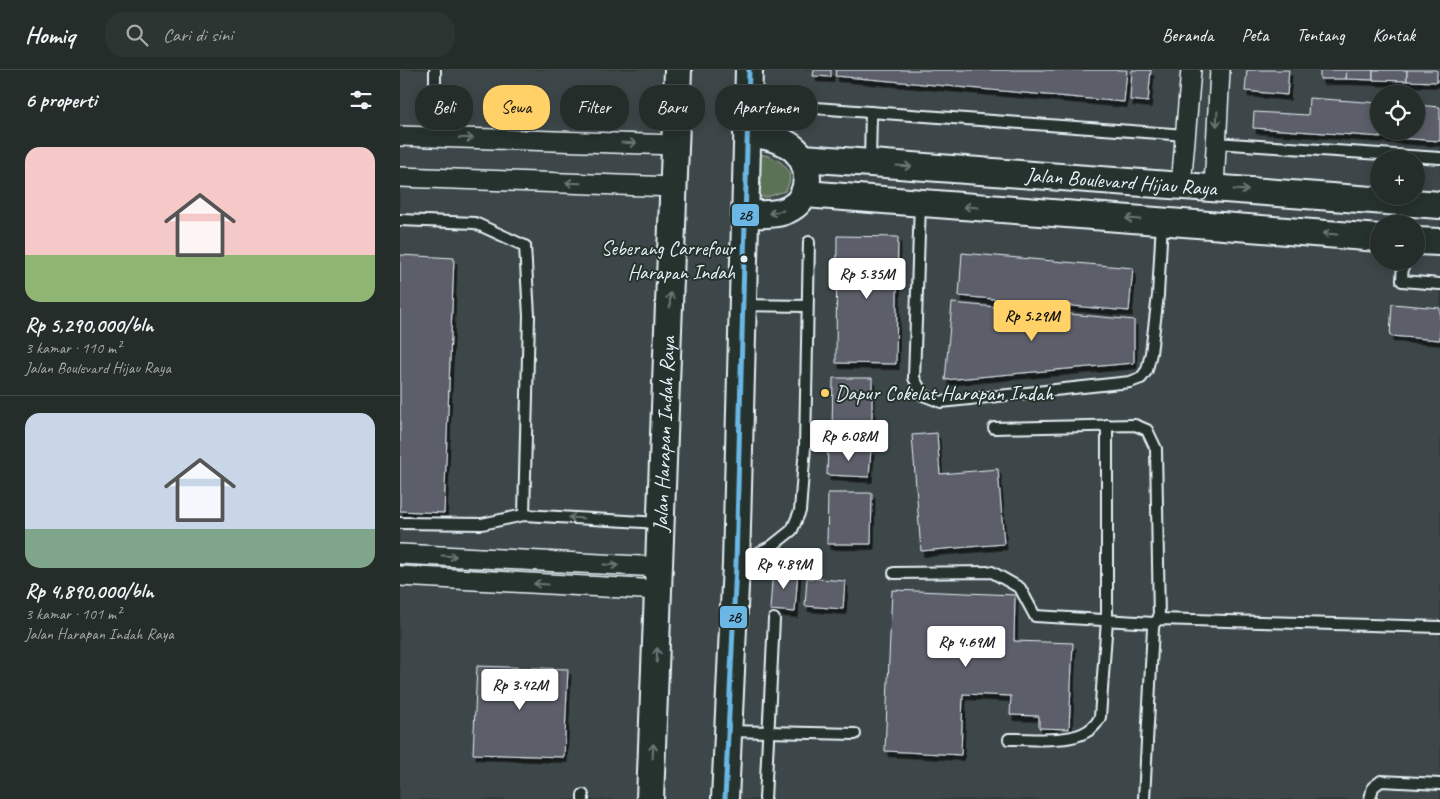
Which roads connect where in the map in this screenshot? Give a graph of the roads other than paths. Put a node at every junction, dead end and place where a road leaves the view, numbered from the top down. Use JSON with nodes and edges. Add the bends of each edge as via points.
{"nodes":[{"id":1,"x":435,"y":70,"type":"edge"},
{"id":2,"x":678,"y":70,"type":"edge"},
{"id":3,"x":749,"y":70,"type":"edge"},
{"id":4,"x":1191,"y":70,"type":"edge"},
{"id":5,"x":1220,"y":70,"type":"edge"},
{"id":6,"x":817,"y":108,"type":"edge"},
{"id":7,"x":871,"y":112,"type":"junction"},
{"id":8,"x":747,"y":133,"type":"junction"},
{"id":9,"x":1186,"y":135,"type":"junction"},
{"id":10,"x":400,"y":136,"type":"edge"},
{"id":11,"x":435,"y":137,"type":"junction"},
{"id":12,"x":1216,"y":143,"type":"junction"},
{"id":13,"x":675,"y":145,"type":"junction"},
{"id":14,"x":803,"y":158,"type":"junction"},
{"id":15,"x":1440,"y":158,"type":"edge"},
{"id":16,"x":870,"y":163,"type":"junction"},
{"id":17,"x":400,"y":177,"type":"edge"},
{"id":18,"x":1173,"y":185,"type":"junction"},
{"id":19,"x":674,"y":186,"type":"junction"},
{"id":20,"x":1214,"y":188,"type":"junction"},
{"id":21,"x":804,"y":194,"type":"junction"},
{"id":22,"x":920,"y":203,"type":"junction"},
{"id":23,"x":1440,"y":205,"type":"edge"},
{"id":24,"x":745,"y":214,"type":"junction"},
{"id":25,"x":400,"y":220,"type":"edge"},
{"id":26,"x":1162,"y":221,"type":"junction"},
{"id":27,"x":1370,"y":237,"type":"edge"},
{"id":28,"x":1425,"y":241,"type":"edge"},
{"id":29,"x":809,"y":242,"type":"dead end"},
{"id":30,"x":1440,"y":242,"type":"edge"},
{"id":31,"x":1403,"y":270,"type":"edge"},
{"id":32,"x":1440,"y":284,"type":"edge"},
{"id":33,"x":744,"y":305,"type":"junction"},
{"id":34,"x":807,"y":306,"type":"junction"},
{"id":35,"x":1107,"y":425,"type":"junction"},
{"id":36,"x":994,"y":428,"type":"dead end"},
{"id":37,"x":524,"y":515,"type":"junction"},
{"id":38,"x":400,"y":523,"type":"edge"},
{"id":39,"x":662,"y":523,"type":"junction"},
{"id":40,"x":400,"y":554,"type":"edge"},
{"id":41,"x":736,"y":564,"type":"junction"},
{"id":42,"x":894,"y":573,"type":"dead end"},
{"id":43,"x":400,"y":576,"type":"edge"},
{"id":44,"x":660,"y":579,"type":"junction"},
{"id":45,"x":774,"y":619,"type":"dead end"},
{"id":46,"x":1107,"y":620,"type":"junction"},
{"id":47,"x":1157,"y":621,"type":"junction"},
{"id":48,"x":1440,"y":627,"type":"edge"},
{"id":49,"x":728,"y":731,"type":"junction"},
{"id":50,"x":768,"y":732,"type":"junction"},
{"id":51,"x":855,"y":734,"type":"dead end"},
{"id":52,"x":1009,"y":739,"type":"dead end"},
{"id":53,"x":1440,"y":784,"type":"edge"},
{"id":54,"x":650,"y":799,"type":"edge"},
{"id":55,"x":725,"y":799,"type":"edge"},
{"id":56,"x":765,"y":799,"type":"edge"},
{"id":57,"x":1144,"y":799,"type":"edge"},
{"id":58,"x":1370,"y":799,"type":"edge"}],
"edges":[{"from":1,"to":11,"type":"lane"},
{"from":2,"to":13,"type":"street","name":"Jalan Harapan Indah Raya"},
{"from":3,"to":8,"type":"street"},
{"from":4,"to":9,"type":"street"},
{"from":5,"to":12,"type":"street","one_way":true},
{"from":6,"to":7,"type":"lane"},
{"from":7,"to":9,"type":"lane"},
{"from":7,"to":16,"type":"lane"},
{"from":8,"to":14,"type":"street","via":[[771,136]]},
{"from":8,"to":24,"type":"street"},
{"from":9,"to":18,"type":"street"},
{"from":10,"to":11,"type":"street"},
{"from":11,"to":13,"type":"street","one_way":true},
{"from":12,"to":15,"type":"lane"},
{"from":12,"to":20,"type":"street"},
{"from":13,"to":19,"type":"street","name":"Jalan Harapan Indah Raya"},
{"from":14,"to":16,"type":"street","name":"Jalan Boulevard Hijau Raya"},
{"from":14,"to":21,"type":"street","via":[[807,170]]},
{"from":16,"to":18,"type":"street","name":"Jalan Boulevard Hijau Raya","one_way":true},
{"from":19,"to":17,"type":"street","one_way":true},
{"from":18,"to":20,"type":"street","name":"Jalan Boulevard Hijau Raya"},
{"from":18,"to":26,"type":"street"},
{"from":39,"to":19,"type":"street","name":"Jalan Harapan Indah Raya","one_way":true},
{"from":20,"to":23,"type":"street","name":"Jalan Boulevard Hijau Raya","one_way":true},
{"from":21,"to":22,"type":"street","name":"Jalan Boulevard Hijau Raya"},
{"from":21,"to":24,"type":"street","one_way":true,"via":[[791,209]]},
{"from":26,"to":22,"type":"street","name":"Jalan Boulevard Hijau Raya","one_way":true},
{"from":22,"to":26,"type":"lane","via":[[914,378],[923,395],[941,402],[1130,382],[1141,378],[1147,370],[1151,353]]},
{"from":24,"to":33,"type":"street"},
{"from":25,"to":37,"type":"lane","via":[[475,222],[525,246],[529,316]]},
{"from":27,"to":26,"type":"street","name":"Jalan Boulevard Hijau Raya","one_way":true},
{"from":28,"to":30,"type":"street"},
{"from":29,"to":34,"type":"lane"},
{"from":31,"to":32,"type":"lane","via":[[1402,281]]},
{"from":33,"to":34,"type":"lane"},
{"from":33,"to":41,"type":"street"},
{"from":34,"to":41,"type":"lane","via":[[805,447],[800,511],[792,530],[772,546]]},
{"from":35,"to":36,"type":"lane"},
{"from":35,"to":46,"type":"lane"},
{"from":35,"to":47,"type":"lane","via":[[1135,425],[1147,430],[1156,449]]},
{"from":37,"to":38,"type":"lane","via":[[482,524]]},
{"from":39,"to":37,"type":"lane","one_way":true},
{"from":39,"to":44,"type":"street","name":"Jalan Harapan Indah Raya"},
{"from":40,"to":44,"type":"street","one_way":true},
{"from":41,"to":49,"type":"street"},
{"from":42,"to":46,"type":"lane","via":[[992,572],[1020,588],[1035,616]]},
{"from":44,"to":43,"type":"street","one_way":true},
{"from":54,"to":44,"type":"street","name":"Jalan Harapan Indah Raya","one_way":true},
{"from":45,"to":50,"type":"lane"},
{"from":46,"to":47,"type":"lane"},
{"from":46,"to":52,"type":"lane","via":[[1097,724],[1084,733],[1067,738]]},
{"from":47,"to":48,"type":"lane"},
{"from":47,"to":57,"type":"lane"},
{"from":49,"to":50,"type":"lane"},
{"from":49,"to":55,"type":"street"},
{"from":50,"to":51,"type":"lane"},
{"from":50,"to":56,"type":"lane"},
{"from":53,"to":58,"type":"lane","via":[[1381,780],[1373,787]]}]}
